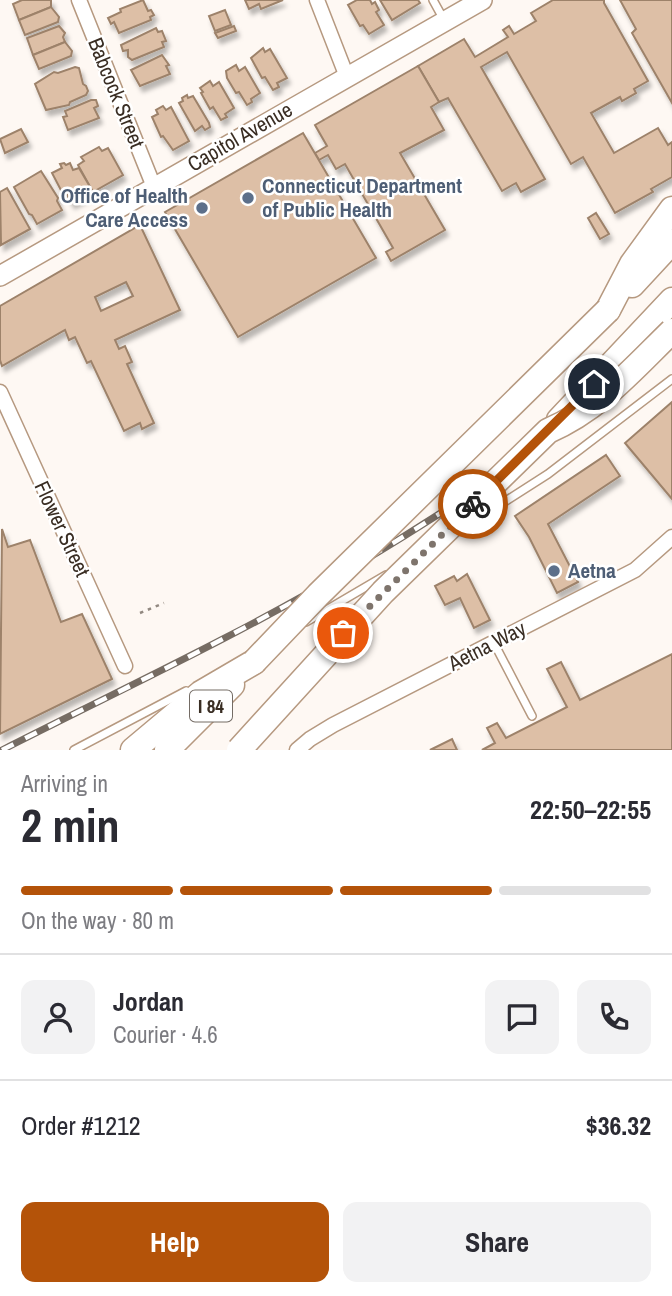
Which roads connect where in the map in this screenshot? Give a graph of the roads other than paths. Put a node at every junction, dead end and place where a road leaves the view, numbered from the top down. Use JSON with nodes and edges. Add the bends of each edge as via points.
{"nodes":[{"id":1,"x":79,"y":0,"type":"edge"},
{"id":2,"x":317,"y":0,"type":"edge"},
{"id":3,"x":433,"y":0,"type":"edge"},
{"id":4,"x":482,"y":0,"type":"edge"},
{"id":5,"x":444,"y":21,"type":"junction"},
{"id":6,"x":347,"y":76,"type":"junction"},
{"id":7,"x":154,"y":187,"type":"junction"},
{"id":8,"x":672,"y":209,"type":"edge"},
{"id":9,"x":672,"y":242,"type":"edge"},
{"id":10,"x":0,"y":276,"type":"edge"},
{"id":11,"x":672,"y":300,"type":"edge"},
{"id":12,"x":608,"y":310,"type":"junction"},
{"id":13,"x":672,"y":331,"type":"edge"},
{"id":14,"x":672,"y":379,"type":"edge"},
{"id":15,"x":0,"y":392,"type":"edge"},
{"id":16,"x":548,"y":431,"type":"junction"},
{"id":17,"x":672,"y":537,"type":"edge"},
{"id":18,"x":494,"y":643,"type":"junction"},
{"id":19,"x":254,"y":662,"type":"junction"},
{"id":20,"x":125,"y":666,"type":"dead end"},
{"id":21,"x":532,"y":716,"type":"dead end"},
{"id":22,"x":74,"y":750,"type":"edge"},
{"id":23,"x":133,"y":750,"type":"edge"},
{"id":24,"x":167,"y":750,"type":"edge"},
{"id":25,"x":239,"y":750,"type":"edge"},
{"id":26,"x":298,"y":750,"type":"edge"}],
"edges":[{"from":1,"to":7,"type":"street","name":"Babcock Street"},
{"from":2,"to":6,"type":"street"},
{"from":3,"to":5,"type":"lane"},
{"from":4,"to":5,"type":"main road","name":"Capitol Avenue"},
{"from":5,"to":6,"type":"main road","name":"Capitol Avenue"},
{"from":6,"to":7,"type":"main road","name":"Capitol Avenue"},
{"from":7,"to":10,"type":"main road","name":"Capitol Avenue"},
{"from":8,"to":12,"type":"highway","via":[[628,270]]},
{"from":9,"to":12,"type":"highway","number":"I 84"},
{"from":11,"to":16,"type":"highway","number":"I 84"},
{"from":12,"to":19,"type":"highway","number":"I 84","bridge":true},
{"from":13,"to":16,"type":"highway","bridge":true,"via":[[597,403]]},
{"from":14,"to":22,"type":"lane","via":[[548,474],[465,528],[157,708]]},
{"from":15,"to":20,"type":"street","name":"Flower Street"},
{"from":16,"to":25,"type":"highway","number":"I 84","bridge":true,"via":[[376,599]]},
{"from":17,"to":18,"type":"street","name":"Aetna Way","via":[[639,568]]},
{"from":18,"to":21,"type":"lane"},
{"from":18,"to":26,"type":"street","name":"Aetna Way","via":[[324,729]]},
{"from":19,"to":23,"type":"highway","via":[[201,693]]},
{"from":19,"to":24,"type":"highway","number":"I 84"}]}
